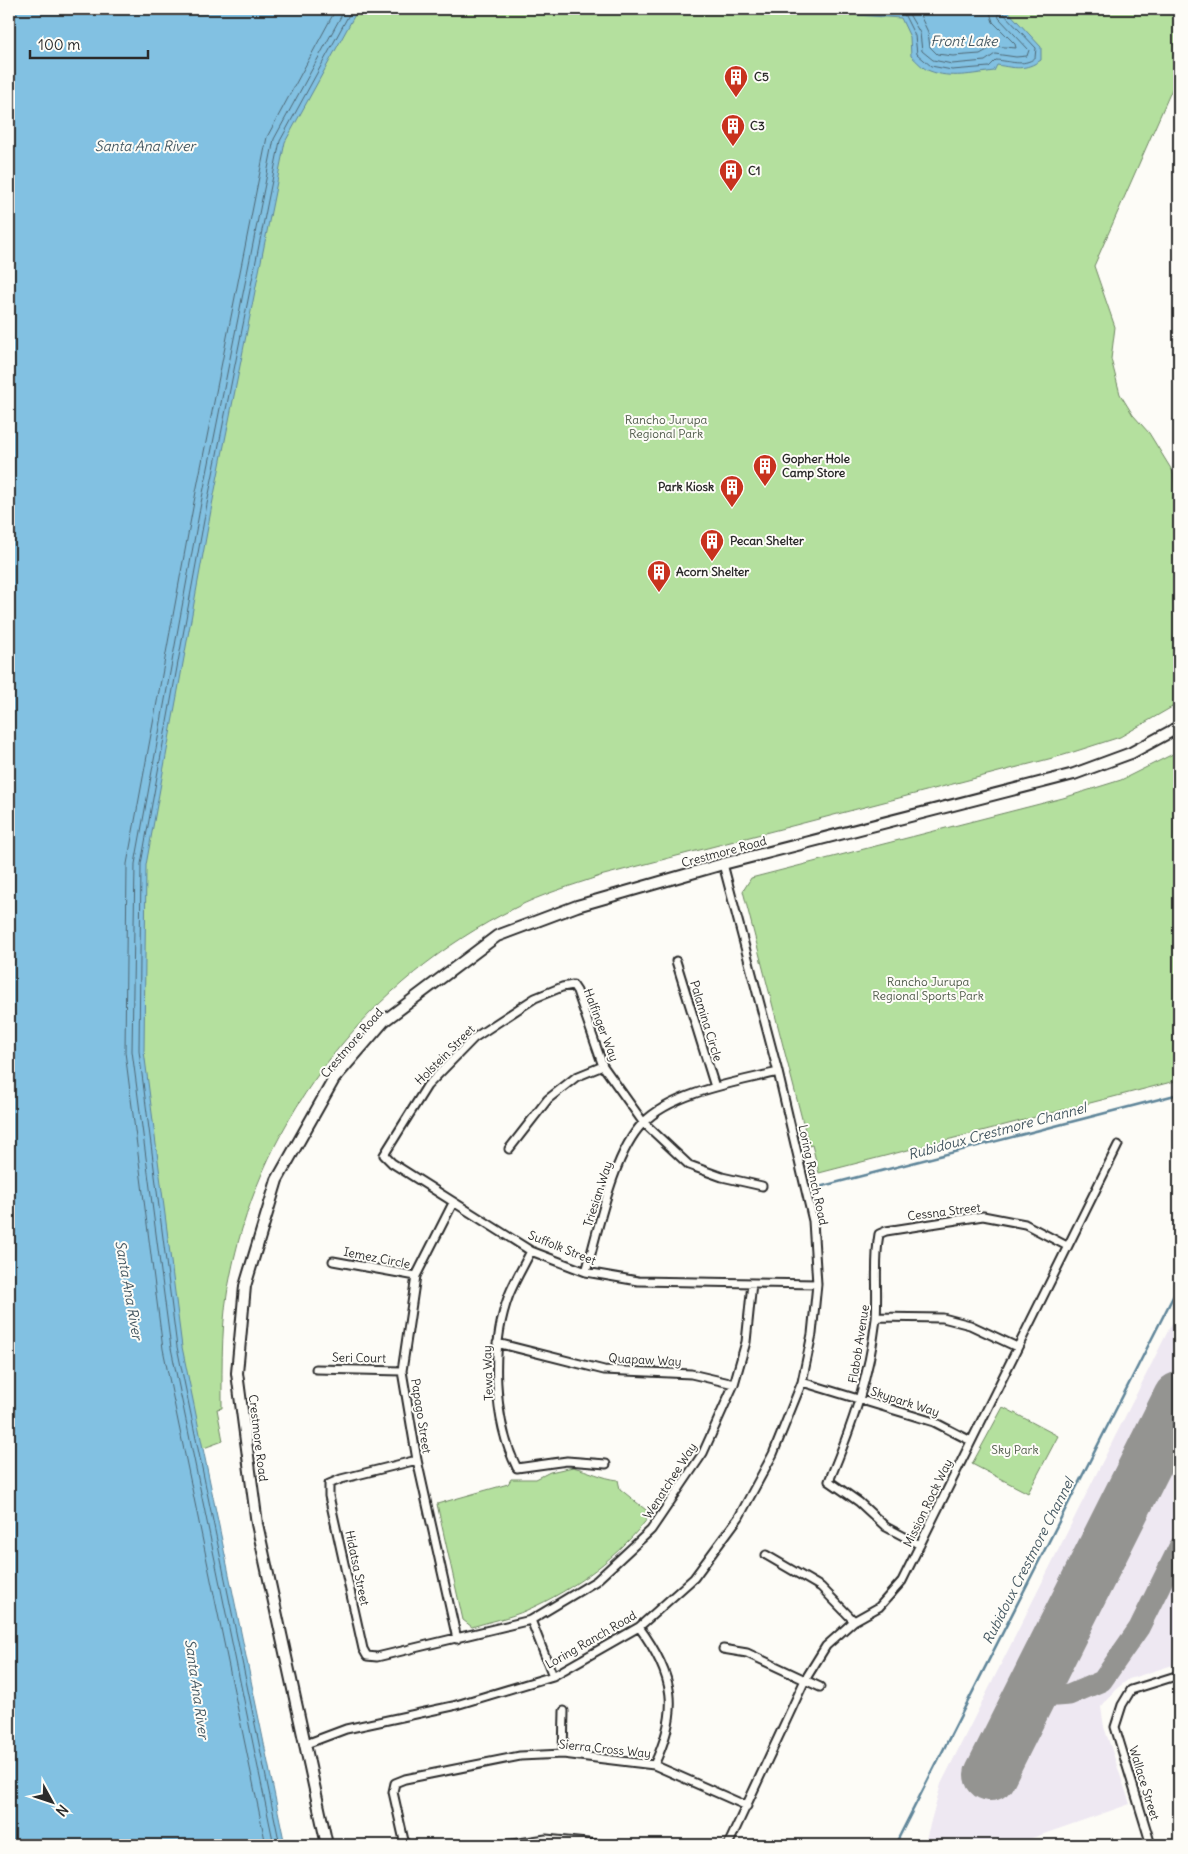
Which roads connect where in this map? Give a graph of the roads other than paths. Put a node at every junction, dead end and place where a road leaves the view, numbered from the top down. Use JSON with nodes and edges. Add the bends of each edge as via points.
{"nodes":[{"id":1,"x":1179,"y":727,"type":"edge"},
{"id":2,"x":723,"y":864,"type":"junction"},
{"id":3,"x":676,"y":961,"type":"dead end"},
{"id":4,"x":573,"y":985,"type":"joint"},
{"id":5,"x":603,"y":1066,"type":"junction"},
{"id":6,"x":778,"y":1072,"type":"junction"},
{"id":7,"x":715,"y":1087,"type":"junction"},
{"id":8,"x":643,"y":1122,"type":"junction"},
{"id":9,"x":1118,"y":1145,"type":"dead end"},
{"id":10,"x":509,"y":1149,"type":"dead end"},
{"id":11,"x":384,"y":1155,"type":"joint"},
{"id":12,"x":762,"y":1186,"type":"dead end"},
{"id":13,"x":453,"y":1203,"type":"junction"},
{"id":14,"x":880,"y":1234,"type":"joint"},
{"id":15,"x":1068,"y":1246,"type":"junction"},
{"id":16,"x":531,"y":1250,"type":"junction"},
{"id":17,"x":334,"y":1261,"type":"dead end"},
{"id":18,"x":586,"y":1272,"type":"junction"},
{"id":19,"x":416,"y":1276,"type":"junction"},
{"id":20,"x":752,"y":1283,"type":"junction"},
{"id":21,"x":817,"y":1284,"type":"junction"},
{"id":22,"x":876,"y":1317,"type":"junction"},
{"id":23,"x":496,"y":1343,"type":"junction"},
{"id":24,"x":1017,"y":1348,"type":"junction"},
{"id":25,"x":316,"y":1368,"type":"dead end"},
{"id":26,"x":402,"y":1371,"type":"junction"},
{"id":27,"x":802,"y":1382,"type":"junction"},
{"id":28,"x":734,"y":1384,"type":"junction"},
{"id":29,"x":861,"y":1400,"type":"junction"},
{"id":30,"x":971,"y":1441,"type":"junction"},
{"id":31,"x":417,"y":1460,"type":"junction"},
{"id":32,"x":606,"y":1464,"type":"dead end"},
{"id":33,"x":920,"y":1545,"type":"junction"},
{"id":34,"x":766,"y":1555,"type":"dead end"},
{"id":35,"x":530,"y":1620,"type":"junction"},
{"id":36,"x":854,"y":1621,"type":"junction"},
{"id":37,"x":640,"y":1627,"type":"junction"},
{"id":38,"x":457,"y":1639,"type":"junction"},
{"id":39,"x":723,"y":1649,"type":"dead end"},
{"id":40,"x":367,"y":1656,"type":"joint"},
{"id":41,"x":1179,"y":1675,"type":"edge"},
{"id":42,"x":553,"y":1676,"type":"junction"},
{"id":43,"x":806,"y":1680,"type":"junction"},
{"id":44,"x":820,"y":1687,"type":"dead end"},
{"id":45,"x":564,"y":1710,"type":"dead end"},
{"id":46,"x":306,"y":1744,"type":"junction"},
{"id":47,"x":564,"y":1754,"type":"junction"},
{"id":48,"x":654,"y":1765,"type":"junction"},
{"id":49,"x":747,"y":1806,"type":"junction"},
{"id":50,"x":327,"y":1845,"type":"edge"},
{"id":51,"x":405,"y":1845,"type":"edge"},
{"id":52,"x":505,"y":1845,"type":"edge"},
{"id":53,"x":608,"y":1845,"type":"edge"},
{"id":54,"x":728,"y":1845,"type":"edge"},
{"id":55,"x":1151,"y":1845,"type":"edge"}],
"edges":[{"from":1,"to":2,"type":"street","name":"Crestmore Road","via":[[1131,753],[1074,774]]},
{"from":2,"to":6,"type":"street","name":"Loring Ranch Road"},
{"from":2,"to":46,"type":"street","name":"Crestmore Road","via":[[578,906],[496,936],[384,1021],[334,1079],[277,1180],[245,1286],[237,1373],[257,1524]]},
{"from":3,"to":7,"type":"street","name":"Palamina Circle"},
{"from":4,"to":5,"type":"street","name":"Halfinger Way"},
{"from":4,"to":11,"type":"street","name":"Holstein Street","via":[[535,998],[474,1038],[427,1086]]},
{"from":5,"to":8,"type":"street","name":"Halfinger Way"},
{"from":5,"to":10,"type":"street","via":[[576,1077],[548,1099]]},
{"from":6,"to":7,"type":"street","name":"Triesian Way"},
{"from":6,"to":21,"type":"street","name":"Loring Ranch Road","via":[[814,1221]]},
{"from":7,"to":8,"type":"street","name":"Triesian Way","via":[[676,1100]]},
{"from":8,"to":12,"type":"street","name":"Halfinger Way","via":[[690,1165],[722,1177]]},
{"from":8,"to":18,"type":"street","name":"Triesian Way","via":[[617,1168]]},
{"from":9,"to":15,"type":"street","name":"Mission Rock Way"},
{"from":11,"to":13,"type":"street","name":"Suffolk Street"},
{"from":13,"to":16,"type":"street","name":"Suffolk Street"},
{"from":13,"to":19,"type":"street","name":"Papago Street"},
{"from":14,"to":15,"type":"street","name":"Cessna Street","via":[[983,1216],[1025,1224]]},
{"from":14,"to":22,"type":"street","name":"Flabob Avenue"},
{"from":15,"to":24,"type":"street","name":"Mission Rock Way"},
{"from":16,"to":18,"type":"street","name":"Suffolk Street"},
{"from":16,"to":23,"type":"street","name":"Tewa Way","via":[[509,1296]]},
{"from":17,"to":19,"type":"street","name":"Iemez Circle"},
{"from":18,"to":20,"type":"street","name":"Suffolk Street","via":[[638,1281]]},
{"from":19,"to":26,"type":"street","name":"Papago Street"},
{"from":20,"to":21,"type":"street","name":"Suffolk Street"},
{"from":20,"to":28,"type":"street","name":"Wenatchee Way","via":[[746,1342]]},
{"from":21,"to":27,"type":"street","name":"Loring Ranch Road","via":[[812,1334]]},
{"from":22,"to":24,"type":"street","via":[[943,1318],[970,1325]]},
{"from":22,"to":29,"type":"street","name":"Flabob Avenue"},
{"from":23,"to":28,"type":"street","name":"Quapaw Way","via":[[604,1370],[691,1374]]},
{"from":23,"to":32,"type":"street","name":"Tewa Way","via":[[502,1420],[518,1468],[567,1460]]},
{"from":24,"to":30,"type":"street","name":"Mission Rock Way"},
{"from":25,"to":26,"type":"street","name":"Seri Court"},
{"from":26,"to":31,"type":"street","name":"Papago Street"},
{"from":27,"to":29,"type":"street","name":"Skypark Way"},
{"from":27,"to":37,"type":"street","name":"Loring Ranch Road","via":[[774,1454],[739,1518],[694,1578]]},
{"from":28,"to":35,"type":"street","name":"Wenatchee Way","via":[[703,1452],[651,1530],[596,1581]]},
{"from":29,"to":30,"type":"street","name":"Skypark Way","via":[[934,1422]]},
{"from":29,"to":33,"type":"street","name":"Flabob Avenue","via":[[829,1481],[886,1527]]},
{"from":30,"to":33,"type":"street","name":"Mission Rock Way"},
{"from":31,"to":38,"type":"street","name":"Papago Street"},
{"from":31,"to":40,"type":"street","name":"Hidatsa Street","via":[[330,1484],[330,1496]]},
{"from":33,"to":36,"type":"street","name":"Mission Rock Way","via":[[902,1581],[879,1607]]},
{"from":34,"to":36,"type":"street","via":[[821,1587]]},
{"from":35,"to":38,"type":"street","name":"Wenatchee Way"},
{"from":35,"to":42,"type":"street"},
{"from":36,"to":43,"type":"street","name":"Mission Rock Way","via":[[826,1646]]},
{"from":37,"to":42,"type":"street","name":"Loring Ranch Road"},
{"from":37,"to":48,"type":"street","via":[[662,1663],[670,1686],[665,1740]]},
{"from":38,"to":40,"type":"street","name":"Wenatchee Way","via":[[377,1657]]},
{"from":39,"to":43,"type":"street","via":[[746,1653]]},
{"from":41,"to":55,"type":"street","name":"Wallace Street","via":[[1131,1690],[1115,1727]]},
{"from":42,"to":46,"type":"street","name":"Loring Ranch Road","via":[[453,1706],[346,1729]]},
{"from":43,"to":44,"type":"street"},
{"from":43,"to":49,"type":"street","name":"Mission Rock Way"},
{"from":45,"to":47,"type":"street"},
{"from":46,"to":50,"type":"street","name":"Crestmore Road"},
{"from":47,"to":48,"type":"street","name":"Sierra Cross Way"},
{"from":47,"to":51,"type":"street","name":"Sierra Cross Way","via":[[520,1756],[395,1784],[393,1792]]},
{"from":48,"to":49,"type":"street","name":"Sierra Cross Way"},
{"from":49,"to":54,"type":"street","name":"Mission Rock Way"},
{"from":52,"to":53,"type":"street","via":[[546,1839]]}]}
